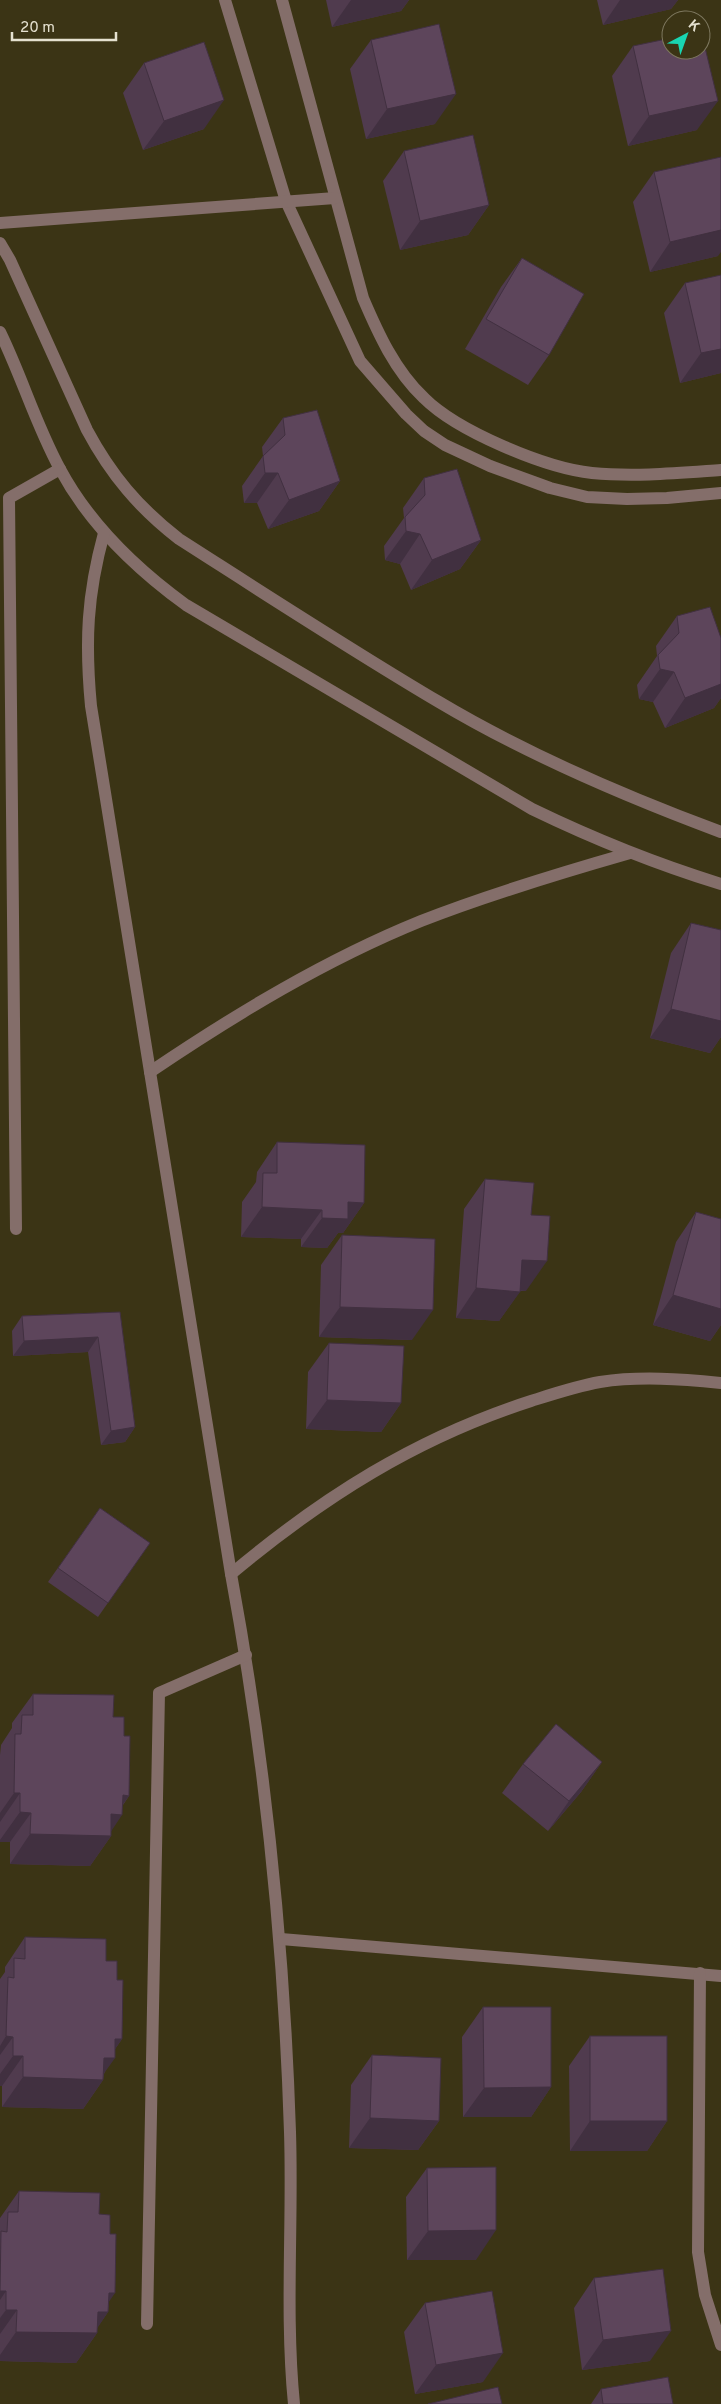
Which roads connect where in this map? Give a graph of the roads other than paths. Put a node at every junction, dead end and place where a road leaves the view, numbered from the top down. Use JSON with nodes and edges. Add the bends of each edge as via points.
{"nodes":[{"id":1,"x":224,"y":0,"type":"edge"},
{"id":2,"x":282,"y":0,"type":"edge"},
{"id":3,"x":336,"y":198,"type":"junction"},
{"id":4,"x":286,"y":201,"type":"junction"},
{"id":5,"x":0,"y":223,"type":"edge"},
{"id":6,"x":0,"y":243,"type":"edge"},
{"id":7,"x":0,"y":332,"type":"edge"},
{"id":8,"x":60,"y":469,"type":"junction"},
{"id":9,"x":721,"y":470,"type":"edge"},
{"id":10,"x":721,"y":493,"type":"edge"},
{"id":11,"x":104,"y":533,"type":"junction"},
{"id":12,"x":721,"y":832,"type":"edge"},
{"id":13,"x":630,"y":853,"type":"junction"},
{"id":14,"x":721,"y":884,"type":"edge"},
{"id":15,"x":150,"y":1072,"type":"junction"},
{"id":16,"x":16,"y":1229,"type":"dead end"},
{"id":17,"x":721,"y":1383,"type":"edge"},
{"id":18,"x":231,"y":1574,"type":"junction"},
{"id":19,"x":246,"y":1655,"type":"junction"},
{"id":20,"x":281,"y":1939,"type":"junction"},
{"id":21,"x":700,"y":1973,"type":"junction"},
{"id":22,"x":721,"y":1976,"type":"edge"},
{"id":23,"x":147,"y":2324,"type":"dead end"},
{"id":24,"x":721,"y":2345,"type":"edge"},
{"id":25,"x":294,"y":2404,"type":"edge"}],
"edges":[{"from":1,"to":4,"type":"street"},
{"from":2,"to":3,"type":"street"},
{"from":3,"to":4,"type":"street"},
{"from":3,"to":9,"type":"street","via":[[363,298],[378,333],[406,378],[439,412],[500,444],[590,473],[666,474]]},
{"from":4,"to":5,"type":"street"},
{"from":4,"to":10,"type":"street","via":[[360,361],[406,414],[445,445],[516,477],[587,497],[667,498]]},
{"from":6,"to":12,"type":"street","via":[[100,454],[120,483],[154,520],[179,539],[440,703],[591,780]]},
{"from":7,"to":8,"type":"street"},
{"from":8,"to":11,"type":"street"},
{"from":8,"to":16,"type":"street","via":[[9,498]]},
{"from":11,"to":13,"type":"street","via":[[156,584],[186,605],[500,791],[582,834]]},
{"from":11,"to":15,"type":"street","via":[[90,597],[86,630],[87,668]]},
{"from":13,"to":14,"type":"street"},
{"from":13,"to":15,"type":"street","via":[[481,898],[369,944],[272,994]]},
{"from":15,"to":18,"type":"street"},
{"from":17,"to":18,"type":"street","via":[[644,1379],[600,1382],[467,1424],[366,1475],[319,1504]]},
{"from":18,"to":19,"type":"street"},
{"from":19,"to":20,"type":"street"},
{"from":19,"to":23,"type":"street","via":[[159,1693]]},
{"from":20,"to":21,"type":"street"},
{"from":20,"to":25,"type":"street","via":[[290,2134],[288,2312]]},
{"from":21,"to":22,"type":"street"},
{"from":21,"to":24,"type":"street","via":[[698,2252],[705,2295]]}]}
